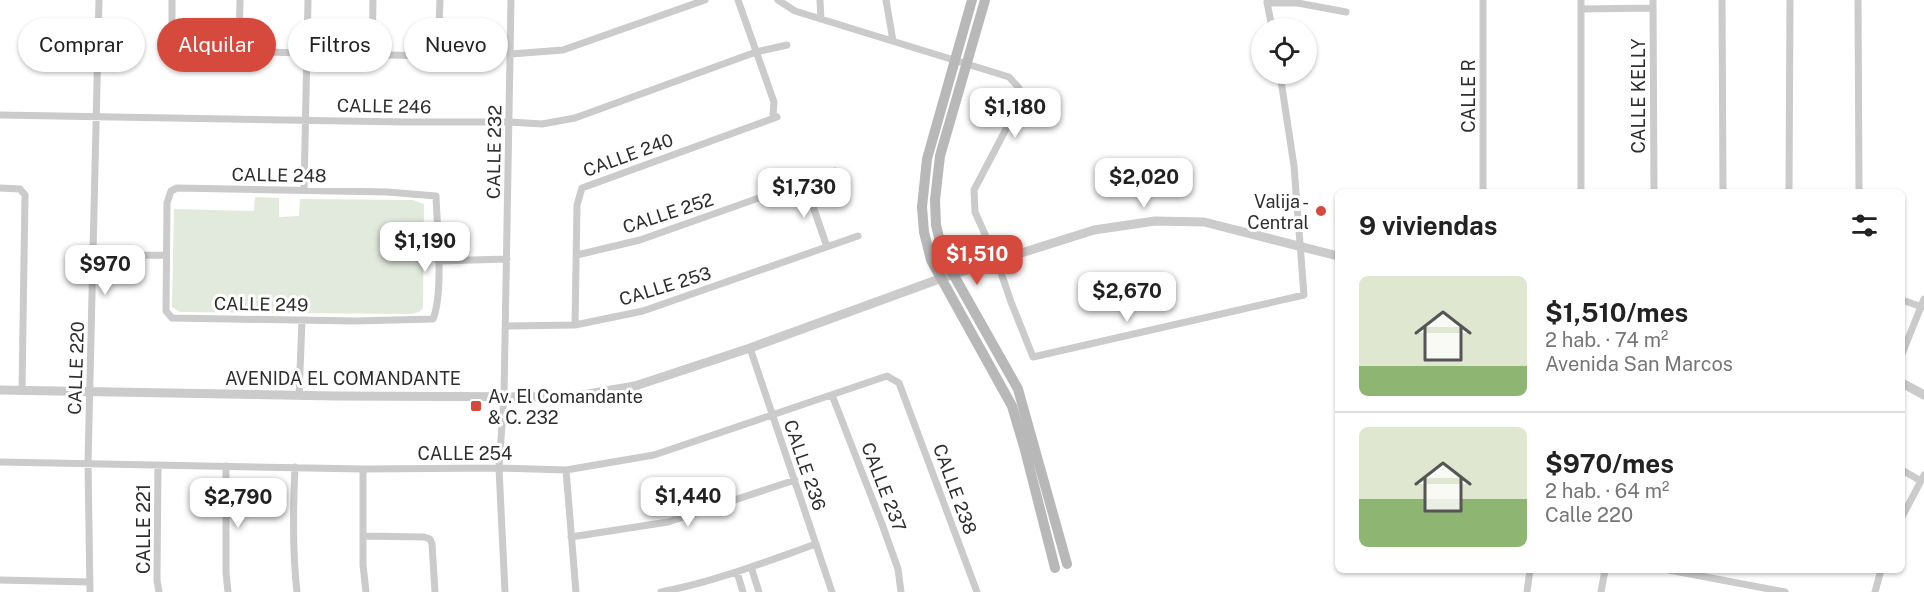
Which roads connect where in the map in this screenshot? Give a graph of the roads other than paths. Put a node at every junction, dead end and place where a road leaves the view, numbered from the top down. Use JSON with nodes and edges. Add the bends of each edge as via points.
{"nodes":[{"id":1,"x":99,"y":0,"type":"edge"},
{"id":2,"x":172,"y":0,"type":"edge"},
{"id":3,"x":240,"y":0,"type":"edge"},
{"id":4,"x":308,"y":0,"type":"edge"},
{"id":5,"x":372,"y":0,"type":"edge"},
{"id":6,"x":440,"y":0,"type":"edge"},
{"id":7,"x":511,"y":0,"type":"edge"},
{"id":8,"x":705,"y":0,"type":"edge"},
{"id":9,"x":738,"y":0,"type":"edge"},
{"id":10,"x":778,"y":0,"type":"edge"},
{"id":11,"x":886,"y":0,"type":"edge"},
{"id":12,"x":972,"y":0,"type":"edge"},
{"id":13,"x":985,"y":0,"type":"edge"},
{"id":14,"x":1483,"y":0,"type":"edge"},
{"id":15,"x":1581,"y":0,"type":"edge"},
{"id":16,"x":1722,"y":0,"type":"edge"},
{"id":17,"x":1790,"y":0,"type":"edge"},
{"id":18,"x":1858,"y":0,"type":"edge"},
{"id":19,"x":822,"y":1,"type":"edge"},
{"id":20,"x":1267,"y":2,"type":"edge"},
{"id":21,"x":1653,"y":4,"type":"edge"},
{"id":22,"x":1581,"y":9,"type":"junction"},
{"id":23,"x":1346,"y":12,"type":"dead end"},
{"id":24,"x":172,"y":18,"type":"edge"},
{"id":25,"x":240,"y":18,"type":"edge"},
{"id":26,"x":308,"y":18,"type":"edge"},
{"id":27,"x":372,"y":18,"type":"edge"},
{"id":28,"x":1270,"y":18,"type":"edge"},
{"id":29,"x":820,"y":19,"type":"junction"},
{"id":30,"x":893,"y":41,"type":"junction"},
{"id":31,"x":787,"y":45,"type":"dead end"},
{"id":32,"x":756,"y":52,"type":"junction"},
{"id":33,"x":511,"y":54,"type":"junction"},
{"id":34,"x":392,"y":55,"type":"edge"},
{"id":35,"x":954,"y":61,"type":"junction"},
{"id":36,"x":967,"y":64,"type":"junction"},
{"id":37,"x":307,"y":72,"type":"edge"},
{"id":38,"x":1282,"y":84,"type":"edge"},
{"id":39,"x":0,"y":115,"type":"edge"},
{"id":40,"x":96,"y":117,"type":"junction"},
{"id":41,"x":306,"y":120,"type":"junction"},
{"id":42,"x":509,"y":122,"type":"junction"},
{"id":43,"x":835,"y":171,"type":"dead end"},
{"id":44,"x":805,"y":183,"type":"junction"},
{"id":45,"x":0,"y":188,"type":"edge"},
{"id":46,"x":1483,"y":189,"type":"edge"},
{"id":47,"x":1581,"y":189,"type":"edge"},
{"id":48,"x":1654,"y":189,"type":"edge"},
{"id":49,"x":1723,"y":189,"type":"edge"},
{"id":50,"x":1790,"y":189,"type":"edge"},
{"id":51,"x":1859,"y":189,"type":"edge"},
{"id":52,"x":304,"y":190,"type":"junction"},
{"id":53,"x":858,"y":236,"type":"dead end"},
{"id":54,"x":1299,"y":246,"type":"junction"},
{"id":55,"x":827,"y":247,"type":"junction"},
{"id":56,"x":166,"y":255,"type":"junction"},
{"id":57,"x":577,"y":255,"type":"junction"},
{"id":58,"x":1335,"y":255,"type":"edge"},
{"id":59,"x":94,"y":256,"type":"junction"},
{"id":60,"x":507,"y":259,"type":"junction"},
{"id":61,"x":438,"y":261,"type":"junction"},
{"id":62,"x":997,"y":261,"type":"junction"},
{"id":63,"x":955,"y":274,"type":"junction"},
{"id":64,"x":942,"y":278,"type":"junction"},
{"id":65,"x":1924,"y":299,"type":"edge"},
{"id":66,"x":1905,"y":301,"type":"edge"},
{"id":67,"x":1922,"y":308,"type":"junction"},
{"id":68,"x":302,"y":320,"type":"junction"},
{"id":69,"x":575,"y":325,"type":"junction"},
{"id":70,"x":506,"y":326,"type":"junction"},
{"id":71,"x":1905,"y":347,"type":"edge"},
{"id":72,"x":750,"y":348,"type":"junction"},
{"id":73,"x":1905,"y":385,"type":"edge"},
{"id":74,"x":0,"y":390,"type":"edge"},
{"id":75,"x":22,"y":391,"type":"junction"},
{"id":76,"x":90,"y":392,"type":"junction"},
{"id":77,"x":832,"y":395,"type":"junction"},
{"id":78,"x":1924,"y":395,"type":"edge"},
{"id":79,"x":299,"y":396,"type":"junction"},
{"id":80,"x":504,"y":396,"type":"junction"},
{"id":81,"x":904,"y":397,"type":"joint"},
{"id":82,"x":772,"y":415,"type":"junction"},
{"id":83,"x":0,"y":462,"type":"edge"},
{"id":84,"x":88,"y":463,"type":"junction"},
{"id":85,"x":158,"y":465,"type":"junction"},
{"id":86,"x":226,"y":466,"type":"junction"},
{"id":87,"x":295,"y":467,"type":"junction"},
{"id":88,"x":363,"y":468,"type":"junction"},
{"id":89,"x":499,"y":468,"type":"junction"},
{"id":90,"x":566,"y":470,"type":"junction"},
{"id":91,"x":1905,"y":471,"type":"edge"},
{"id":92,"x":1922,"y":478,"type":"edge"},
{"id":93,"x":795,"y":480,"type":"junction"},
{"id":94,"x":1905,"y":511,"type":"edge"},
{"id":95,"x":363,"y":536,"type":"junction"},
{"id":96,"x":571,"y":537,"type":"junction"},
{"id":97,"x":816,"y":544,"type":"junction"},
{"id":98,"x":1067,"y":564,"type":"joint"},
{"id":99,"x":751,"y":567,"type":"junction"},
{"id":100,"x":1055,"y":568,"type":"joint"},
{"id":101,"x":737,"y":572,"type":"junction"},
{"id":102,"x":1530,"y":573,"type":"edge"},
{"id":103,"x":1604,"y":573,"type":"edge"},
{"id":104,"x":1685,"y":573,"type":"edge"},
{"id":105,"x":1880,"y":573,"type":"edge"},
{"id":106,"x":0,"y":580,"type":"edge"},
{"id":107,"x":89,"y":582,"type":"junction"},
{"id":108,"x":675,"y":591,"type":"edge"},
{"id":109,"x":90,"y":592,"type":"edge"},
{"id":110,"x":159,"y":592,"type":"edge"},
{"id":111,"x":228,"y":592,"type":"edge"},
{"id":112,"x":297,"y":592,"type":"edge"},
{"id":113,"x":366,"y":592,"type":"edge"},
{"id":114,"x":435,"y":592,"type":"edge"},
{"id":115,"x":505,"y":592,"type":"edge"},
{"id":116,"x":576,"y":592,"type":"edge"},
{"id":117,"x":661,"y":592,"type":"edge"},
{"id":118,"x":743,"y":592,"type":"edge"},
{"id":119,"x":759,"y":592,"type":"edge"},
{"id":120,"x":832,"y":592,"type":"edge"},
{"id":121,"x":901,"y":592,"type":"edge"},
{"id":122,"x":977,"y":592,"type":"edge"},
{"id":123,"x":1527,"y":592,"type":"edge"},
{"id":124,"x":1601,"y":592,"type":"edge"},
{"id":125,"x":1785,"y":592,"type":"edge"},
{"id":126,"x":1875,"y":592,"type":"edge"}],
"edges":[{"from":1,"to":40,"type":"street","name":"CALLE 220"},
{"from":2,"to":24,"type":"street"},
{"from":3,"to":25,"type":"street"},
{"from":4,"to":26,"type":"street"},
{"from":5,"to":27,"type":"street"},
{"from":6,"to":34,"type":"street","via":[[438,51],[431,56]]},
{"from":7,"to":33,"type":"street","name":"CALLE 232"},
{"from":8,"to":33,"type":"street","via":[[563,50]]},
{"from":9,"to":32,"type":"street"},
{"from":10,"to":29,"type":"street","via":[[795,11]]},
{"from":11,"to":30,"type":"street"},
{"from":12,"to":35,"type":"main road"},
{"from":13,"to":36,"type":"main road"},
{"from":14,"to":46,"type":"street","name":"CALLE R"},
{"from":15,"to":22,"type":"street"},
{"from":16,"to":49,"type":"street"},
{"from":17,"to":50,"type":"street"},
{"from":18,"to":51,"type":"street"},
{"from":19,"to":29,"type":"street"},
{"from":20,"to":23,"type":"street"},
{"from":20,"to":28,"type":"street"},
{"from":21,"to":22,"type":"street"},
{"from":21,"to":48,"type":"street","name":"CALLE KELLY"},
{"from":22,"to":47,"type":"street"},
{"from":29,"to":30,"type":"street"},
{"from":30,"to":35,"type":"street"},
{"from":31,"to":32,"type":"street","name":"CALLE 246"},
{"from":32,"to":42,"type":"street","name":"CALLE 246","via":[[575,118],[542,124]]},
{"from":32,"to":57,"type":"street","name":"CALLE 240","via":[[774,102],[773,115],[777,117],[582,188]]},
{"from":33,"to":42,"type":"street","name":"CALLE 232"},
{"from":35,"to":36,"type":"street"},
{"from":35,"to":64,"type":"main road","via":[[927,159],[922,207],[931,260]]},
{"from":36,"to":62,"type":"street","via":[[1009,77],[1020,88],[1015,112],[974,190],[975,212]]},
{"from":36,"to":63,"type":"main road","via":[[940,156],[934,200],[944,258]]},
{"from":37,"to":41,"type":"street"},
{"from":38,"to":54,"type":"street","via":[[1294,166]]},
{"from":39,"to":40,"type":"street","name":"CALLE 246"},
{"from":40,"to":41,"type":"street","name":"CALLE 246"},
{"from":40,"to":59,"type":"street","name":"CALLE 220"},
{"from":41,"to":42,"type":"street","name":"CALLE 246"},
{"from":41,"to":52,"type":"street"},
{"from":42,"to":60,"type":"street","name":"CALLE 232"},
{"from":43,"to":44,"type":"street","name":"CALLE 252"},
{"from":44,"to":55,"type":"street"},
{"from":44,"to":57,"type":"street","name":"CALLE 252","via":[[640,240]]},
{"from":45,"to":75,"type":"street","via":[[20,189],[25,195]]},
{"from":52,"to":56,"type":"street","name":"CALLE 248","via":[[177,188],[171,191],[166,203]]},
{"from":52,"to":61,"type":"street","name":"CALLE 248","via":[[436,196]]},
{"from":53,"to":55,"type":"street","name":"CALLE 253"},
{"from":54,"to":58,"type":"street","name":"AVENIDA EL COMANDANTE"},
{"from":54,"to":62,"type":"street","name":"AVENIDA EL COMANDANTE","via":[[1204,222],[1155,220],[1094,230]]},
{"from":54,"to":62,"type":"street","via":[[1304,295],[1033,357]]},
{"from":55,"to":69,"type":"street","name":"CALLE 253","via":[[643,311]]},
{"from":56,"to":59,"type":"street"},
{"from":56,"to":68,"type":"street","name":"CALLE 249","via":[[166,311],[172,318]]},
{"from":57,"to":69,"type":"street","name":"CALLE 240"},
{"from":59,"to":76,"type":"street","name":"CALLE 220"},
{"from":60,"to":61,"type":"street"},
{"from":60,"to":70,"type":"street","name":"CALLE 232"},
{"from":61,"to":68,"type":"street","name":"CALLE 249","via":[[433,319]]},
{"from":62,"to":63,"type":"street","name":"AVENIDA EL COMANDANTE"},
{"from":63,"to":64,"type":"street","name":"AVENIDA EL COMANDANTE"},
{"from":63,"to":98,"type":"main road","via":[[1018,389]]},
{"from":64,"to":72,"type":"street","name":"AVENIDA EL COMANDANTE"},
{"from":64,"to":100,"type":"main road","via":[[1012,406]]},
{"from":65,"to":67,"type":"street"},
{"from":66,"to":67,"type":"street"},
{"from":67,"to":71,"type":"street"},
{"from":68,"to":79,"type":"street"},
{"from":69,"to":70,"type":"street","name":"CALLE 253"},
{"from":70,"to":80,"type":"street","name":"CALLE 232"},
{"from":72,"to":80,"type":"street","name":"AVENIDA EL COMANDANTE","via":[[635,387],[570,397]]},
{"from":72,"to":82,"type":"street","name":"CALLE 236"},
{"from":73,"to":78,"type":"street"},
{"from":74,"to":75,"type":"street","name":"AVENIDA EL COMANDANTE"},
{"from":75,"to":76,"type":"street","name":"AVENIDA EL COMANDANTE"},
{"from":76,"to":79,"type":"street","name":"AVENIDA EL COMANDANTE"},
{"from":76,"to":84,"type":"street","name":"CALLE 220"},
{"from":77,"to":81,"type":"street","name":"CALLE 254","via":[[887,376],[899,383]]},
{"from":77,"to":82,"type":"street","name":"CALLE 254"},
{"from":77,"to":121,"type":"street","name":"CALLE 237","via":[[898,569]]},
{"from":79,"to":80,"type":"street","name":"AVENIDA EL COMANDANTE"},
{"from":80,"to":89,"type":"street","name":"CALLE 232"},
{"from":81,"to":122,"type":"street","name":"CALLE 238"},
{"from":82,"to":90,"type":"street","name":"CALLE 254","via":[[654,455]]},
{"from":82,"to":93,"type":"street","name":"CALLE 236"},
{"from":83,"to":84,"type":"street","name":"CALLE 254"},
{"from":84,"to":85,"type":"street","name":"CALLE 254"},
{"from":84,"to":107,"type":"street","name":"CALLE 220"},
{"from":85,"to":86,"type":"street","name":"CALLE 254"},
{"from":85,"to":110,"type":"street","name":"CALLE 221"},
{"from":86,"to":87,"type":"street","name":"CALLE 254"},
{"from":86,"to":111,"type":"street"},
{"from":87,"to":88,"type":"street","name":"CALLE 254"},
{"from":87,"to":112,"type":"street"},
{"from":88,"to":89,"type":"street","name":"CALLE 254"},
{"from":88,"to":95,"type":"street"},
{"from":89,"to":90,"type":"street","name":"CALLE 254"},
{"from":89,"to":115,"type":"street","name":"CALLE 232"},
{"from":90,"to":96,"type":"street"},
{"from":91,"to":92,"type":"street"},
{"from":92,"to":94,"type":"street"},
{"from":93,"to":96,"type":"street","via":[[668,522]]},
{"from":93,"to":97,"type":"street","name":"CALLE 236"},
{"from":95,"to":113,"type":"street"},
{"from":95,"to":114,"type":"street","via":[[430,539]]},
{"from":96,"to":116,"type":"street"},
{"from":97,"to":99,"type":"street"},
{"from":97,"to":120,"type":"street","name":"CALLE 236"},
{"from":98,"to":100,"type":"street"},
{"from":99,"to":101,"type":"street"},
{"from":99,"to":119,"type":"street"},
{"from":101,"to":108,"type":"street"},
{"from":101,"to":118,"type":"street"},
{"from":102,"to":123,"type":"street"},
{"from":103,"to":124,"type":"street"},
{"from":104,"to":125,"type":"street"},
{"from":105,"to":126,"type":"street"},
{"from":106,"to":107,"type":"street"},
{"from":107,"to":109,"type":"street","name":"CALLE 220"},
{"from":108,"to":117,"type":"street"}]}
